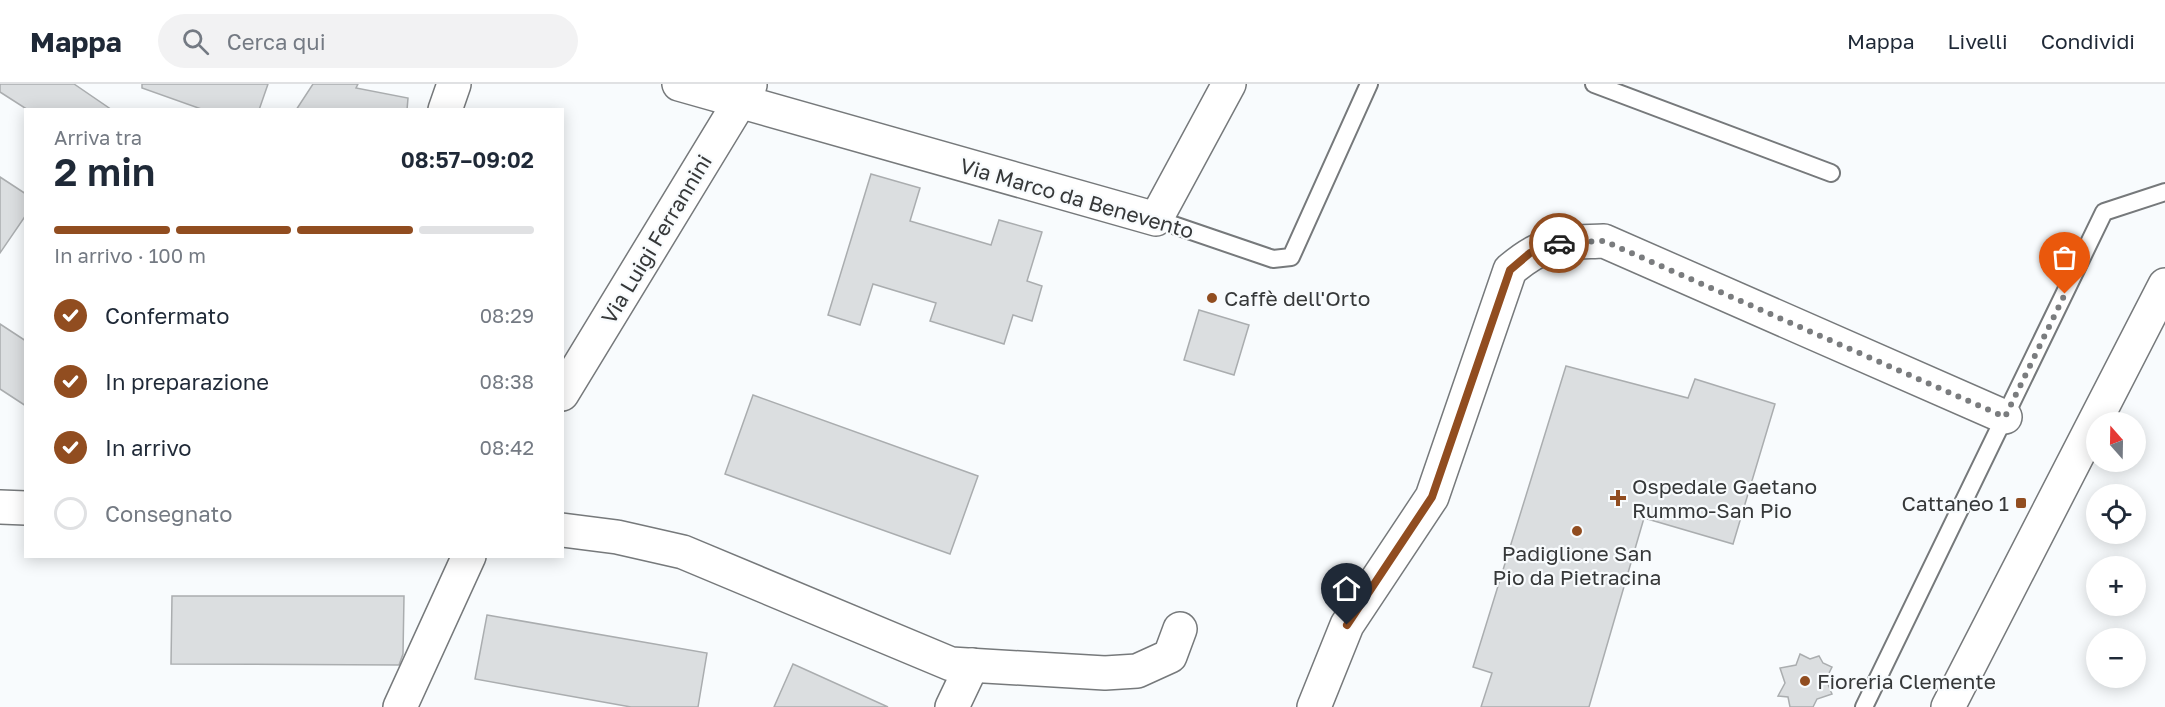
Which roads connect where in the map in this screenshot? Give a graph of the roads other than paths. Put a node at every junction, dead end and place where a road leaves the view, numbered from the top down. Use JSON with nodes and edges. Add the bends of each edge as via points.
{"nodes":[{"id":1,"x":454,"y":84,"type":"edge"},
{"id":2,"x":679,"y":84,"type":"edge"},
{"id":3,"x":1229,"y":84,"type":"edge"},
{"id":4,"x":1369,"y":84,"type":"edge"},
{"id":5,"x":1594,"y":84,"type":"edge"},
{"id":6,"x":745,"y":93,"type":"edge"},
{"id":7,"x":446,"y":108,"type":"edge"},
{"id":8,"x":1831,"y":172,"type":"dead end"},
{"id":9,"x":2165,"y":192,"type":"edge"},
{"id":10,"x":1156,"y":219,"type":"junction"},
{"id":11,"x":2165,"y":285,"type":"edge"},
{"id":12,"x":564,"y":391,"type":"edge"},
{"id":13,"x":2005,"y":417,"type":"junction"},
{"id":14,"x":0,"y":507,"type":"edge"},
{"id":15,"x":24,"y":508,"type":"edge"},
{"id":16,"x":564,"y":530,"type":"edge"},
{"id":17,"x":468,"y":558,"type":"edge"},
{"id":18,"x":1180,"y":629,"type":"dead end"},
{"id":19,"x":972,"y":665,"type":"junction"},
{"id":20,"x":399,"y":707,"type":"edge"},
{"id":21,"x":952,"y":707,"type":"edge"},
{"id":22,"x":1314,"y":707,"type":"edge"},
{"id":23,"x":1864,"y":707,"type":"edge"},
{"id":24,"x":1948,"y":707,"type":"edge"}],
"edges":[{"from":1,"to":7,"type":"street"},
{"from":2,"to":6,"type":"street","name":"Via Marco da Benevento"},
{"from":3,"to":10,"type":"street"},
{"from":4,"to":10,"type":"lane","name":"Via Marco da Benevento","via":[[1291,257],[1273,259]]},
{"from":5,"to":8,"type":"lane"},
{"from":6,"to":10,"type":"street","name":"Via Marco da Benevento"},
{"from":6,"to":12,"type":"street","name":"Via Luigi Ferrannini"},
{"from":9,"to":13,"type":"lane","via":[[2104,212]]},
{"from":11,"to":24,"type":"street"},
{"from":13,"to":22,"type":"street","via":[[1604,241],[1557,243],[1530,253],[1510,270],[1432,497],[1347,625]]},
{"from":13,"to":23,"type":"lane"},
{"from":14,"to":15,"type":"street"},
{"from":16,"to":19,"type":"street","via":[[683,552],[951,664]]},
{"from":17,"to":20,"type":"street"},
{"from":18,"to":19,"type":"street","via":[[1170,656],[1137,671],[1105,673]]},
{"from":19,"to":21,"type":"street"}]}
